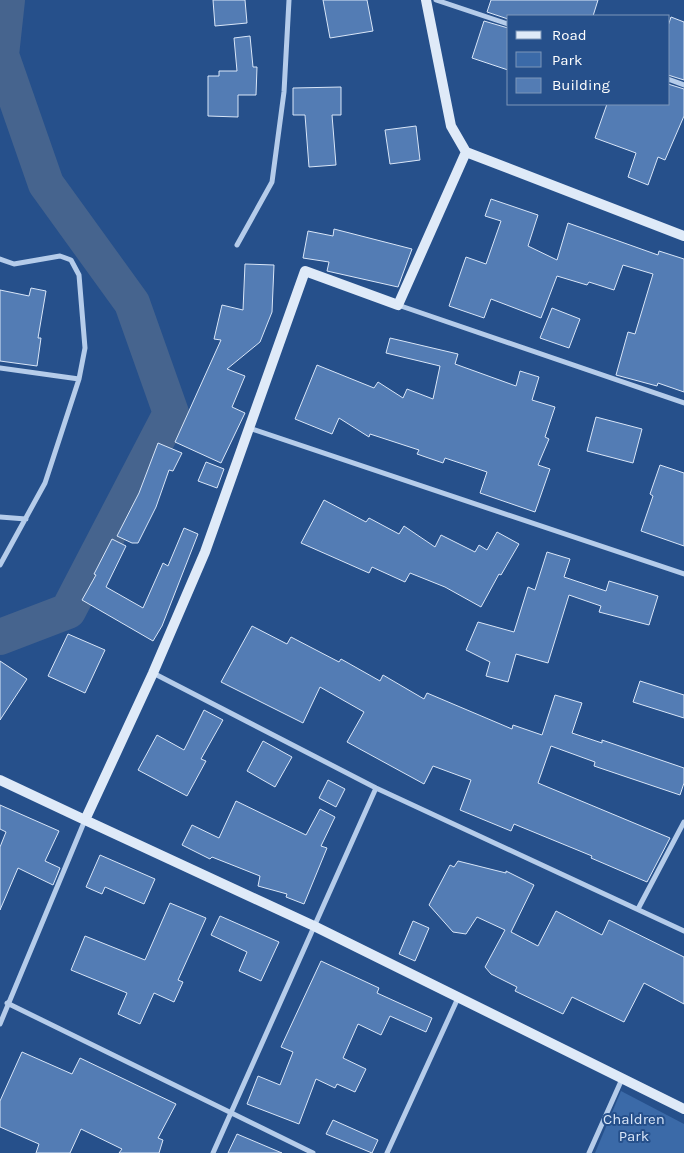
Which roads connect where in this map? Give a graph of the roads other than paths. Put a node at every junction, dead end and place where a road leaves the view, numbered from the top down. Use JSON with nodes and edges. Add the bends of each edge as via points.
{"nodes":[{"id":1,"x":289,"y":0,"type":"edge"},
{"id":2,"x":426,"y":0,"type":"edge"},
{"id":3,"x":436,"y":0,"type":"edge"},
{"id":4,"x":507,"y":24,"type":"edge"},
{"id":5,"x":669,"y":79,"type":"edge"},
{"id":6,"x":684,"y":85,"type":"edge"},
{"id":7,"x":466,"y":152,"type":"junction"},
{"id":8,"x":684,"y":236,"type":"edge"},
{"id":9,"x":237,"y":245,"type":"dead end"},
{"id":10,"x":0,"y":259,"type":"edge"},
{"id":11,"x":398,"y":305,"type":"junction"},
{"id":12,"x":0,"y":368,"type":"edge"},
{"id":13,"x":79,"y":379,"type":"junction"},
{"id":14,"x":684,"y":403,"type":"edge"},
{"id":15,"x":249,"y":428,"type":"junction"},
{"id":16,"x":0,"y":517,"type":"edge"},
{"id":17,"x":26,"y":519,"type":"junction"},
{"id":18,"x":0,"y":566,"type":"edge"},
{"id":19,"x":684,"y":574,"type":"edge"},
{"id":20,"x":154,"y":673,"type":"junction"},
{"id":21,"x":0,"y":780,"type":"edge"},
{"id":22,"x":376,"y":788,"type":"junction"},
{"id":23,"x":85,"y":820,"type":"junction"},
{"id":24,"x":684,"y":822,"type":"edge"},
{"id":25,"x":638,"y":909,"type":"junction"},
{"id":26,"x":314,"y":926,"type":"junction"},
{"id":27,"x":684,"y":931,"type":"edge"},
{"id":28,"x":458,"y":998,"type":"junction"},
{"id":29,"x":7,"y":1003,"type":"junction"},
{"id":30,"x":0,"y":1024,"type":"edge"},
{"id":31,"x":622,"y":1078,"type":"junction"},
{"id":32,"x":684,"y":1109,"type":"edge"},
{"id":33,"x":230,"y":1114,"type":"junction"},
{"id":34,"x":212,"y":1153,"type":"edge"},
{"id":35,"x":313,"y":1153,"type":"edge"},
{"id":36,"x":388,"y":1153,"type":"edge"},
{"id":37,"x":589,"y":1153,"type":"edge"}],
"edges":[{"from":1,"to":9,"type":"street","via":[[284,92],[272,182]]},
{"from":2,"to":7,"type":"street","via":[[452,126]]},
{"from":3,"to":4,"type":"street"},
{"from":5,"to":6,"type":"street"},
{"from":7,"to":8,"type":"street"},
{"from":7,"to":11,"type":"street"},
{"from":10,"to":13,"type":"street","via":[[14,264],[60,256],[71,260],[79,275],[84,348]]},
{"from":11,"to":14,"type":"street"},
{"from":11,"to":15,"type":"street","via":[[305,270]]},
{"from":12,"to":13,"type":"street"},
{"from":13,"to":17,"type":"street","via":[[45,483]]},
{"from":15,"to":19,"type":"street"},
{"from":15,"to":20,"type":"street","via":[[205,552]]},
{"from":16,"to":17,"type":"street"},
{"from":17,"to":18,"type":"street"},
{"from":20,"to":22,"type":"street"},
{"from":20,"to":23,"type":"street"},
{"from":21,"to":23,"type":"street"},
{"from":22,"to":25,"type":"street"},
{"from":22,"to":26,"type":"street"},
{"from":23,"to":26,"type":"street"},
{"from":23,"to":29,"type":"street"},
{"from":24,"to":25,"type":"street"},
{"from":25,"to":27,"type":"street"},
{"from":26,"to":28,"type":"street"},
{"from":26,"to":33,"type":"street"},
{"from":28,"to":31,"type":"street"},
{"from":28,"to":36,"type":"street"},
{"from":29,"to":30,"type":"street"},
{"from":29,"to":33,"type":"street"},
{"from":31,"to":32,"type":"street"},
{"from":31,"to":37,"type":"street"},
{"from":33,"to":34,"type":"street"},
{"from":33,"to":35,"type":"street"}]}
